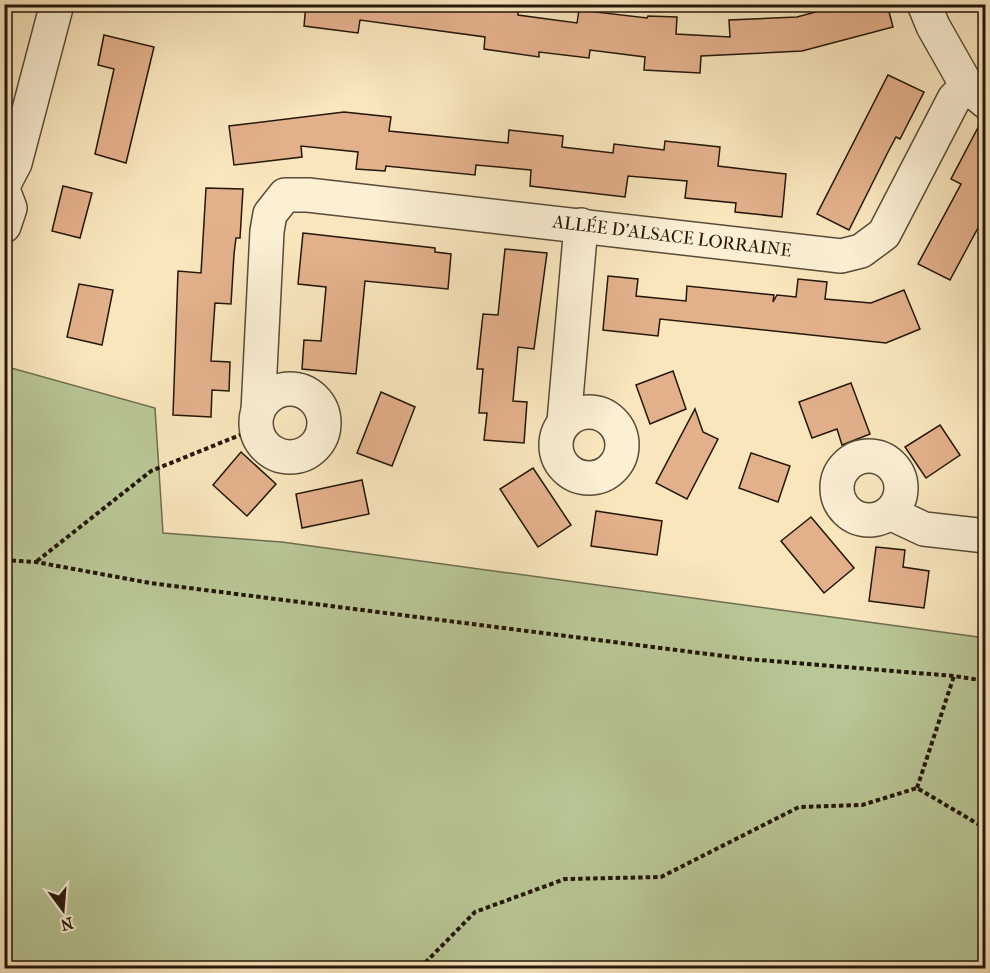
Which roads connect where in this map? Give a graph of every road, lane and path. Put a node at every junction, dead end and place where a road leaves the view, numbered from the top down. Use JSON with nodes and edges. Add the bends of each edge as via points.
{"nodes":[{"id":1,"x":57,"y":4,"type":"edge"},
{"id":2,"x":924,"y":4,"type":"edge"},
{"id":3,"x":976,"y":94,"type":"edge"},
{"id":4,"x":4,"y":184,"type":"edge"},
{"id":5,"x":4,"y":192,"type":"edge"},
{"id":6,"x":581,"y":225,"type":"junction"},
{"id":7,"x":4,"y":226,"type":"edge"},
{"id":8,"x":258,"y":420,"type":"joint"},
{"id":9,"x":564,"y":422,"type":"dead end"},
{"id":10,"x":890,"y":513,"type":"dead end"},
{"id":11,"x":986,"y":536,"type":"edge"},
{"id":12,"x":4,"y":560,"type":"edge"},
{"id":13,"x":36,"y":562,"type":"junction"},
{"id":14,"x":954,"y":675,"type":"junction"},
{"id":15,"x":986,"y":681,"type":"edge"},
{"id":16,"x":917,"y":788,"type":"junction"},
{"id":17,"x":986,"y":823,"type":"edge"},
{"id":18,"x":420,"y":969,"type":"edge"}],
"edges":[{"from":1,"to":4,"type":"street","via":[[15,163]]},
{"from":2,"to":3,"type":"street","via":[[933,26]]},
{"from":3,"to":6,"type":"street","name":"ALLÉE D'ALSACE LORRAINE","via":[[954,99],[884,234],[861,252],[841,256]]},
{"from":5,"to":7,"type":"street","via":[[10,208]]},
{"from":6,"to":8,"type":"street","name":"ALLÉE D'ALSACE LORRAINE","via":[[285,195],[270,214],[267,231]]},
{"from":6,"to":9,"type":"street"},
{"from":8,"to":13,"type":"path","via":[[152,471]]},
{"from":10,"to":11,"type":"street","via":[[924,529]]},
{"from":12,"to":13,"type":"path"},
{"from":13,"to":14,"type":"path","via":[[150,583],[747,659]]},
{"from":14,"to":15,"type":"path"},
{"from":14,"to":16,"type":"path"},
{"from":16,"to":17,"type":"path","via":[[978,824]]},
{"from":16,"to":18,"type":"path","via":[[862,805],[799,807],[661,877],[565,879],[475,912]]}]}
